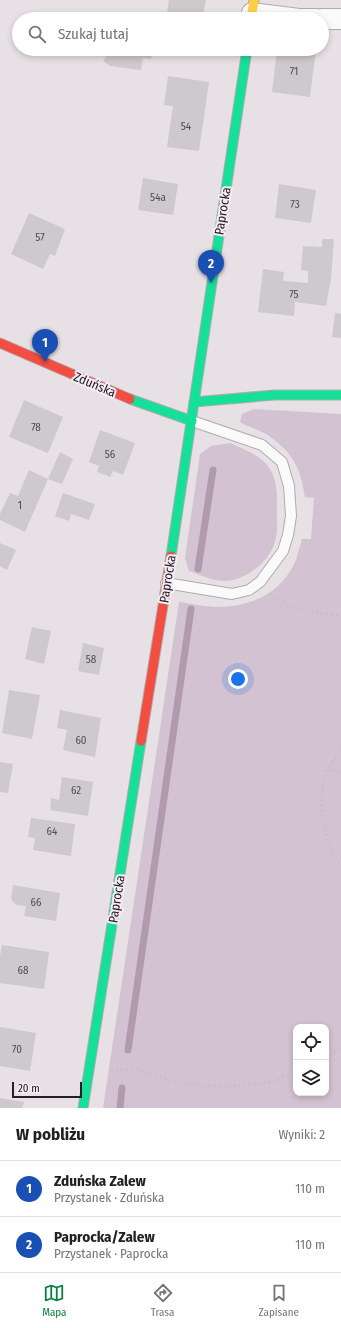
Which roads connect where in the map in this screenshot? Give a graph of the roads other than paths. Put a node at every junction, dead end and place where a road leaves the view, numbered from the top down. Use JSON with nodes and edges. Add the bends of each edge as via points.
{"nodes":[{"id":1,"x":329,"y":19,"type":"edge"},
{"id":2,"x":341,"y":19,"type":"edge"},
{"id":3,"x":246,"y":56,"type":"edge"},
{"id":4,"x":0,"y":343,"type":"edge"},
{"id":5,"x":341,"y":395,"type":"edge"},
{"id":6,"x":194,"y":402,"type":"junction"},
{"id":7,"x":192,"y":420,"type":"junction"},
{"id":8,"x":166,"y":583,"type":"junction"},
{"id":9,"x":83,"y":1108,"type":"edge"}],
"edges":[{"from":1,"to":2,"type":"street"},
{"from":3,"to":6,"type":"street","name":"Paprocka"},
{"from":4,"to":7,"type":"street","name":"Zduńska","via":[[132,400]]},
{"from":5,"to":6,"type":"street","via":[[275,395]]},
{"from":6,"to":7,"type":"street","name":"Paprocka"},
{"from":7,"to":8,"type":"street","name":"Paprocka"},
{"from":7,"to":8,"type":"lane","via":[[262,445],[282,462],[289,486],[291,516],[288,535],[283,551],[260,582],[249,590],[232,594]]},
{"from":8,"to":9,"type":"street","name":"Paprocka"}]}
